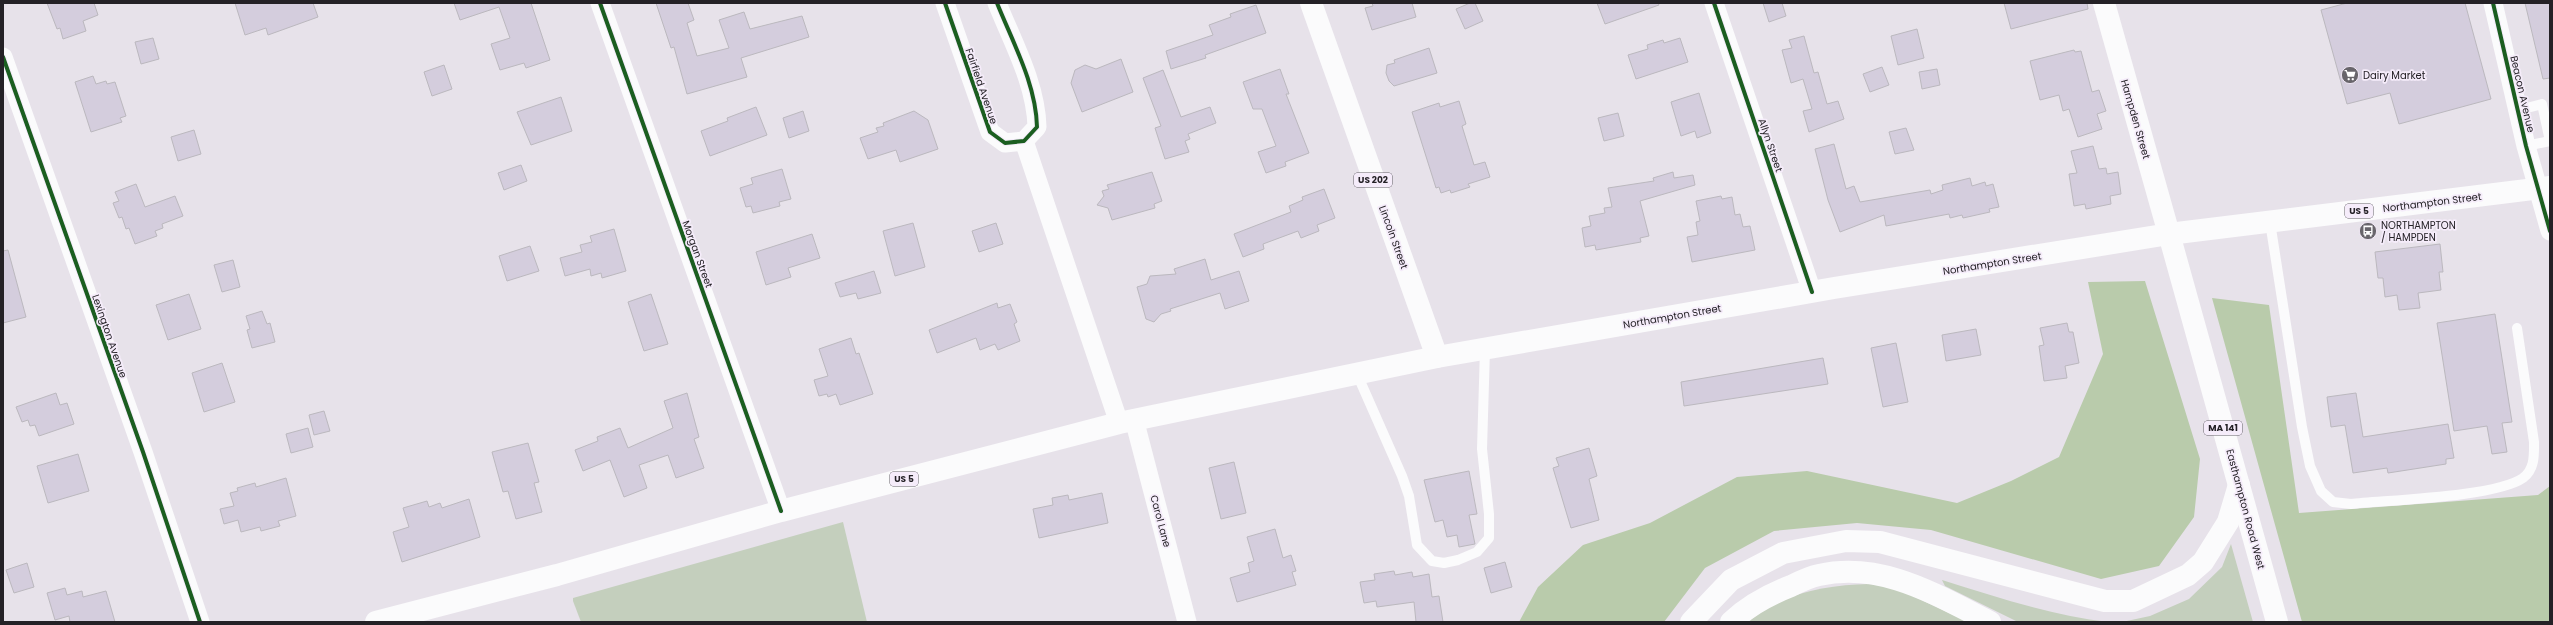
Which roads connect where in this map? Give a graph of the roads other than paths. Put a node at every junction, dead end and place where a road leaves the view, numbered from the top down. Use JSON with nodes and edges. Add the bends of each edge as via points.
{"nodes":[{"id":1,"x":600,"y":3,"type":"edge"},
{"id":2,"x":945,"y":3,"type":"edge"},
{"id":3,"x":997,"y":3,"type":"edge"},
{"id":4,"x":1310,"y":3,"type":"edge"},
{"id":5,"x":1714,"y":3,"type":"edge"},
{"id":6,"x":2104,"y":3,"type":"edge"},
{"id":7,"x":2493,"y":3,"type":"edge"},
{"id":8,"x":3,"y":57,"type":"edge"},
{"id":9,"x":2518,"y":110,"type":"junction"},
{"id":10,"x":1024,"y":141,"type":"junction"},
{"id":11,"x":2550,"y":141,"type":"edge"},
{"id":12,"x":2526,"y":146,"type":"junction"},
{"id":13,"x":2544,"y":188,"type":"edge"},
{"id":14,"x":2270,"y":222,"type":"junction"},
{"id":15,"x":2550,"y":232,"type":"edge"},
{"id":16,"x":2169,"y":234,"type":"junction"},
{"id":17,"x":1812,"y":292,"type":"junction"},
{"id":18,"x":2517,"y":328,"type":"dead end"},
{"id":19,"x":1485,"y":349,"type":"junction"},
{"id":20,"x":1437,"y":357,"type":"junction"},
{"id":21,"x":1357,"y":374,"type":"junction"},
{"id":22,"x":1126,"y":421,"type":"junction"},
{"id":23,"x":2239,"y":485,"type":"junction"},
{"id":24,"x":781,"y":511,"type":"junction"},
{"id":25,"x":200,"y":622,"type":"edge"},
{"id":26,"x":376,"y":622,"type":"edge"},
{"id":27,"x":1187,"y":622,"type":"edge"},
{"id":28,"x":1691,"y":622,"type":"edge"},
{"id":29,"x":1731,"y":622,"type":"edge"},
{"id":30,"x":1990,"y":622,"type":"edge"},
{"id":31,"x":2277,"y":622,"type":"edge"}],
"edges":[{"from":1,"to":24,"type":"street","name":"Morgan Street"},
{"from":2,"to":10,"type":"street","name":"Fairfield Avenue","via":[[990,132],[1004,143]]},
{"from":3,"to":10,"type":"street","via":[[1032,90],[1036,107],[1037,127]]},
{"from":4,"to":20,"type":"main road","name":"Lincoln Street","number":"US 202"},
{"from":5,"to":17,"type":"street","name":"Allyn Street"},
{"from":6,"to":16,"type":"main road","name":"Hampden Street","number":"MA 141"},
{"from":7,"to":9,"type":"street","name":"Beacon Avenue"},
{"from":8,"to":25,"type":"street","name":"Lexington Avenue","via":[[143,452]]},
{"from":9,"to":11,"type":"lane","via":[[2542,104]]},
{"from":9,"to":12,"type":"street","name":"Beacon Avenue"},
{"from":10,"to":22,"type":"street"},
{"from":11,"to":12,"type":"lane"},
{"from":12,"to":13,"type":"street","name":"Beacon Avenue"},
{"from":13,"to":14,"type":"main road","name":"Northampton Street","number":"US 5"},
{"from":13,"to":15,"type":"street","name":"Beacon Avenue"},
{"from":14,"to":16,"type":"main road","name":"Northampton Street","number":"US 5"},
{"from":14,"to":18,"type":"lane","via":[[2310,466],[2321,491],[2334,502],[2351,504],[2473,492],[2505,485],[2522,478],[2529,471],[2534,459],[2534,442]]},
{"from":16,"to":17,"type":"main road","name":"Northampton Street","number":"US 5"},
{"from":16,"to":23,"type":"main road","name":"Easthampton Road West","number":"MA 141"},
{"from":17,"to":19,"type":"main road","name":"Northampton Street","number":"US 5"},
{"from":19,"to":20,"type":"main road","name":"Northampton Street","number":"US 5"},
{"from":19,"to":21,"type":"lane","via":[[1482,449],[1489,538],[1477,552],[1444,563],[1432,561],[1417,545],[1409,496]]},
{"from":20,"to":21,"type":"main road","number":"US 5"},
{"from":21,"to":22,"type":"main road","number":"US 5"},
{"from":22,"to":24,"type":"main road","number":"US 5"},
{"from":22,"to":27,"type":"street","name":"Carol Lane"},
{"from":23,"to":28,"type":"main road","via":[[2228,522],[2203,562],[2188,575],[2133,601],[2105,601],[1880,542],[1846,541],[1783,553],[1731,580]]},
{"from":23,"to":31,"type":"main road","name":"Easthampton Road West","number":"MA 141"},
{"from":24,"to":26,"type":"main road","number":"US 5","via":[[557,575]]},
{"from":29,"to":30,"type":"main road","via":[[1760,598],[1818,575],[1851,571],[1884,574],[1913,584]]}]}
